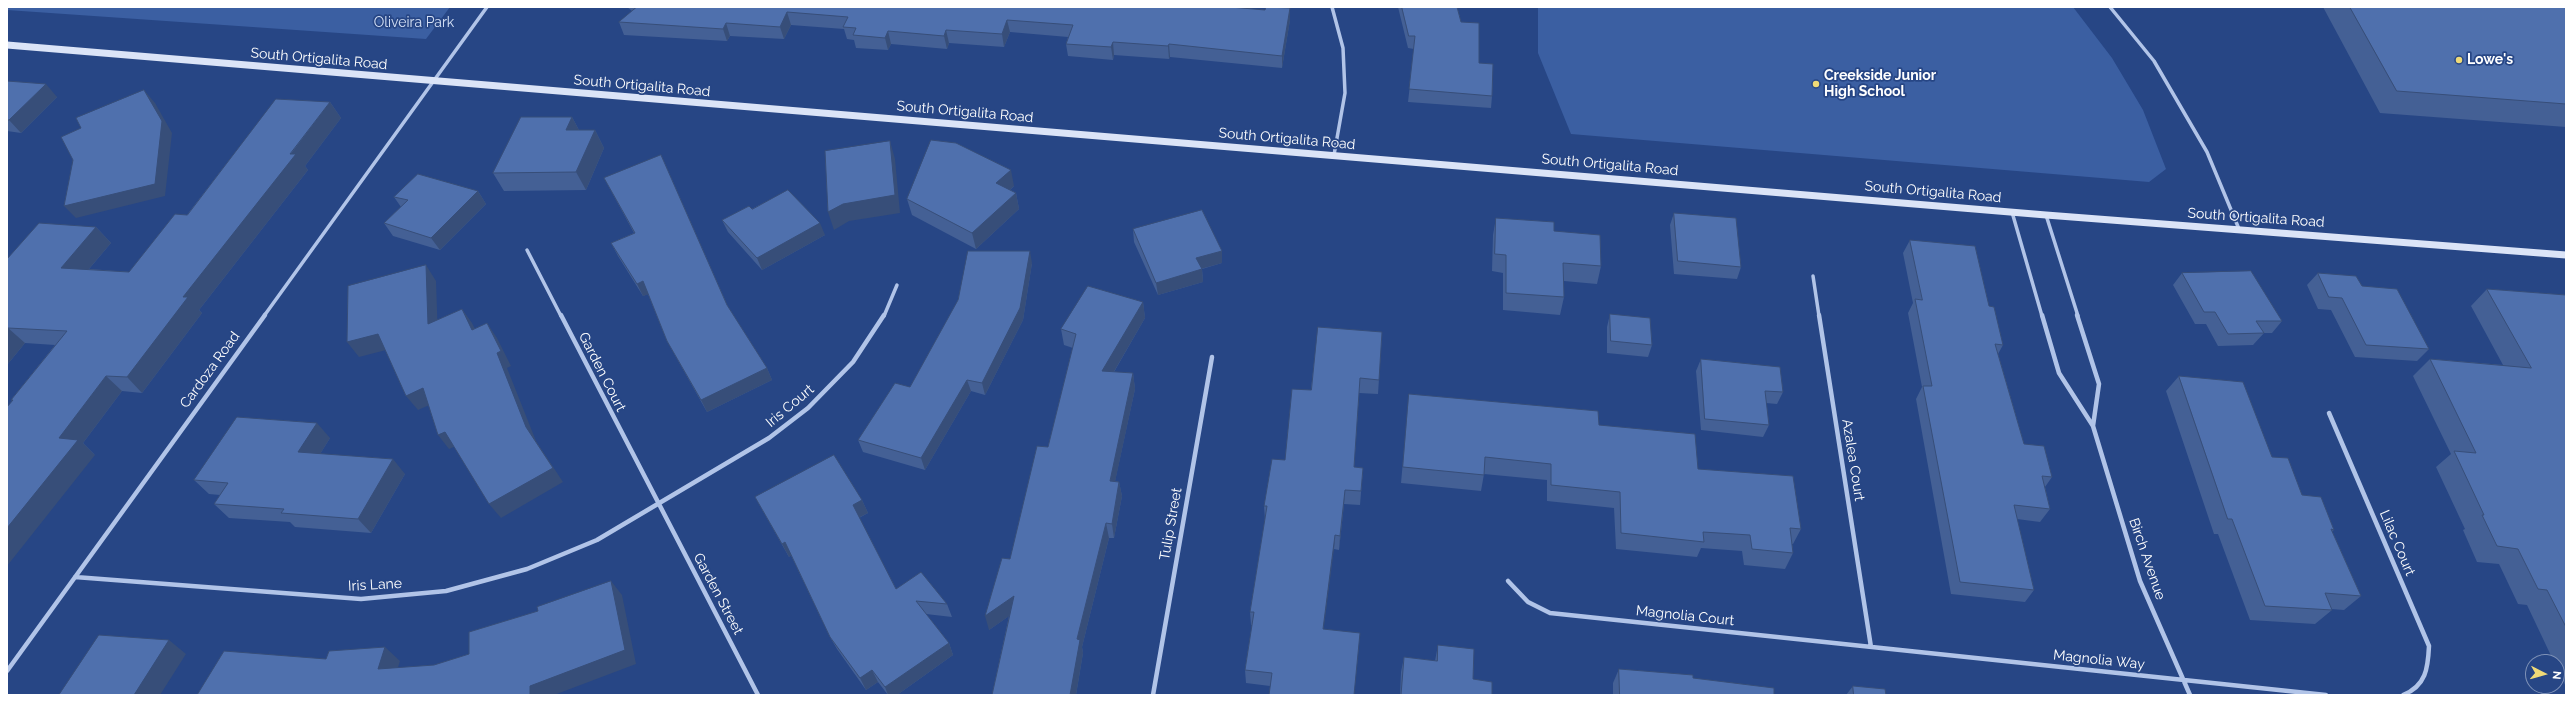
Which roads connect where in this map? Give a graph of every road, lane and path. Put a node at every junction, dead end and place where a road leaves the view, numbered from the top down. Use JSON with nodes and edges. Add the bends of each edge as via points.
{"nodes":[{"id":1,"x":487,"y":7,"type":"edge"},
{"id":2,"x":1332,"y":7,"type":"edge"},
{"id":3,"x":2110,"y":7,"type":"edge"},
{"id":4,"x":7,"y":45,"type":"edge"},
{"id":5,"x":432,"y":82,"type":"junction"},
{"id":6,"x":1334,"y":156,"type":"junction"},
{"id":7,"x":2012,"y":212,"type":"junction"},
{"id":8,"x":2046,"y":215,"type":"junction"},
{"id":9,"x":2239,"y":229,"type":"junction"},
{"id":10,"x":527,"y":250,"type":"dead end"},
{"id":11,"x":2566,"y":255,"type":"edge"},
{"id":12,"x":1813,"y":276,"type":"dead end"},
{"id":13,"x":897,"y":285,"type":"dead end"},
{"id":14,"x":1212,"y":357,"type":"dead end"},
{"id":15,"x":2329,"y":413,"type":"dead end"},
{"id":16,"x":2093,"y":426,"type":"junction"},
{"id":17,"x":658,"y":504,"type":"junction"},
{"id":18,"x":75,"y":577,"type":"junction"},
{"id":19,"x":1508,"y":581,"type":"dead end"},
{"id":20,"x":1871,"y":647,"type":"junction"},
{"id":21,"x":7,"y":672,"type":"edge"},
{"id":22,"x":2184,"y":680,"type":"junction"},
{"id":23,"x":758,"y":695,"type":"edge"},
{"id":24,"x":1153,"y":695,"type":"edge"},
{"id":25,"x":2190,"y":695,"type":"edge"},
{"id":26,"x":2326,"y":695,"type":"edge"},
{"id":27,"x":2403,"y":695,"type":"edge"}],
"edges":[{"from":1,"to":5,"type":"street","name":"Cardoza Road"},
{"from":2,"to":6,"type":"street","via":[[1343,48],[1345,93]]},
{"from":3,"to":9,"type":"street","via":[[2154,61],[2207,152]]},
{"from":4,"to":5,"type":"street","name":"South Ortigalita Road"},
{"from":5,"to":6,"type":"street","name":"South Ortigalita Road"},
{"from":5,"to":18,"type":"street","name":"Cardoza Road"},
{"from":6,"to":7,"type":"street","name":"South Ortigalita Road"},
{"from":7,"to":8,"type":"street","name":"South Ortigalita Road"},
{"from":7,"to":16,"type":"street","name":"Birch Avenue","via":[[2059,373]]},
{"from":8,"to":9,"type":"street","name":"South Ortigalita Road"},
{"from":8,"to":16,"type":"street","name":"Birch Avenue","via":[[2099,384]]},
{"from":9,"to":11,"type":"street","name":"South Ortigalita Road"},
{"from":10,"to":17,"type":"street","name":"Garden Court"},
{"from":12,"to":20,"type":"street","name":"Azalea Court"},
{"from":13,"to":17,"type":"street","name":"Iris Court","via":[[886,312],[857,357],[808,408],[769,438]]},
{"from":14,"to":24,"type":"street","name":"Tulip Street"},
{"from":15,"to":27,"type":"street","name":"Lilac Court","via":[[2429,646],[2428,674],[2412,692]]},
{"from":16,"to":22,"type":"street","name":"Birch Avenue","via":[[2140,581]]},
{"from":17,"to":18,"type":"street","name":"Iris Lane","via":[[597,540],[527,569],[446,591],[361,599]]},
{"from":17,"to":23,"type":"street","name":"Garden Street"},
{"from":18,"to":21,"type":"street","name":"Cardoza Road"},
{"from":19,"to":20,"type":"street","name":"Magnolia Court","via":[[1528,602],[1550,613]]},
{"from":20,"to":22,"type":"street","name":"Magnolia Way"},
{"from":22,"to":25,"type":"street","name":"Birch Avenue"},
{"from":22,"to":26,"type":"street","name":"Magnolia Way"}]}
